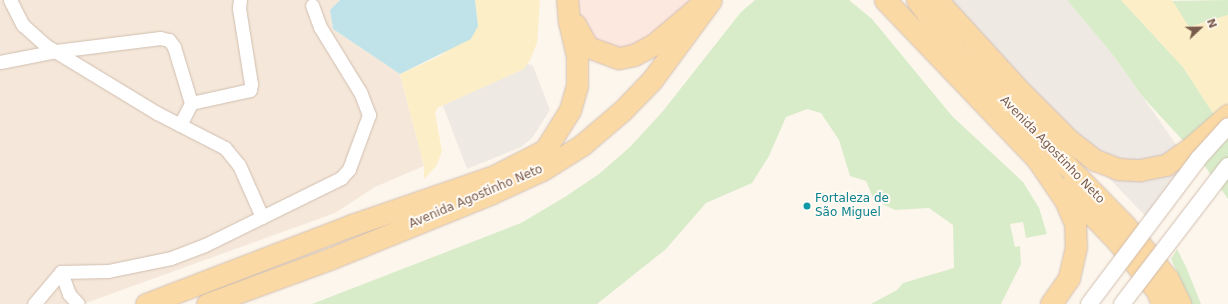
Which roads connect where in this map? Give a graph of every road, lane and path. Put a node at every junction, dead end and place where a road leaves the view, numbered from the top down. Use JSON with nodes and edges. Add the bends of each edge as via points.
{"nodes":[{"id":1,"x":10,"y":0,"type":"edge"},
{"id":2,"x":240,"y":0,"type":"edge"},
{"id":3,"x":710,"y":0,"type":"edge"},
{"id":4,"x":884,"y":0,"type":"edge"},
{"id":5,"x":917,"y":0,"type":"edge"},
{"id":6,"x":937,"y":0,"type":"edge"},
{"id":7,"x":566,"y":1,"type":"edge"},
{"id":8,"x":312,"y":5,"type":"dead end"},
{"id":9,"x":56,"y":51,"type":"junction"},
{"id":10,"x":0,"y":62,"type":"edge"},
{"id":11,"x":190,"y":103,"type":"junction"},
{"id":12,"x":1228,"y":115,"type":"edge"},
{"id":13,"x":180,"y":125,"type":"junction"},
{"id":14,"x":1228,"y":126,"type":"edge"},
{"id":15,"x":1037,"y":159,"type":"junction"},
{"id":16,"x":1228,"y":166,"type":"edge"},
{"id":17,"x":262,"y":217,"type":"junction"},
{"id":18,"x":61,"y":272,"type":"junction"},
{"id":19,"x":67,"y":299,"type":"edge"},
{"id":20,"x":34,"y":304,"type":"edge"},
{"id":21,"x":78,"y":304,"type":"edge"},
{"id":22,"x":146,"y":304,"type":"edge"},
{"id":23,"x":207,"y":304,"type":"edge"},
{"id":24,"x":1052,"y":304,"type":"edge"},
{"id":25,"x":1089,"y":304,"type":"edge"},
{"id":26,"x":1122,"y":304,"type":"edge"},
{"id":27,"x":1162,"y":304,"type":"edge"},
{"id":28,"x":1180,"y":304,"type":"edge"}],
"edges":[{"from":1,"to":9,"type":"street","via":[[23,25],[45,45]]},
{"from":2,"to":11,"type":"street","via":[[250,90]]},
{"from":3,"to":7,"type":"main road","via":[[682,18],[653,45],[634,56],[619,58],[588,47]]},
{"from":3,"to":23,"type":"main road","name":"Avenida Agostinho Neto","via":[[652,80],[622,111],[582,145],[542,170],[492,194],[332,258]]},
{"from":4,"to":15,"type":"main road","name":"Avenida Agostinho Neto"},
{"from":5,"to":28,"type":"main road","name":"Avenida Agostinho Neto","via":[[956,51],[1125,225],[1168,279]]},
{"from":6,"to":12,"type":"main road","via":[[1069,140],[1095,160],[1118,169],[1140,170],[1166,165],[1190,149]]},
{"from":7,"to":22,"type":"main road","name":"Avenida Agostinho Neto","via":[[578,56],[577,85],[570,110],[545,150],[494,176],[349,226]]},
{"from":8,"to":17,"type":"street","via":[[323,33],[360,92],[370,115],[349,169],[341,178]]},
{"from":9,"to":10,"type":"street"},
{"from":9,"to":11,"type":"street","via":[[160,38],[169,40],[174,47]]},
{"from":9,"to":13,"type":"street"},
{"from":11,"to":13,"type":"street"},
{"from":13,"to":17,"type":"street","via":[[224,148],[239,165]]},
{"from":14,"to":25,"type":"street","bridge":true,"via":[[1199,158]]},
{"from":15,"to":24,"type":"main road","name":"Avenida Agostinho Neto","via":[[1071,212],[1076,235],[1071,273]]},
{"from":15,"to":27,"type":"main road","via":[[1117,241],[1157,291]]},
{"from":16,"to":26,"type":"street","bridge":true},
{"from":17,"to":18,"type":"street","via":[[205,245],[171,258],[108,271]]},
{"from":18,"to":19,"type":"street"},
{"from":18,"to":20,"type":"street"},
{"from":19,"to":21,"type":"street"}]}
